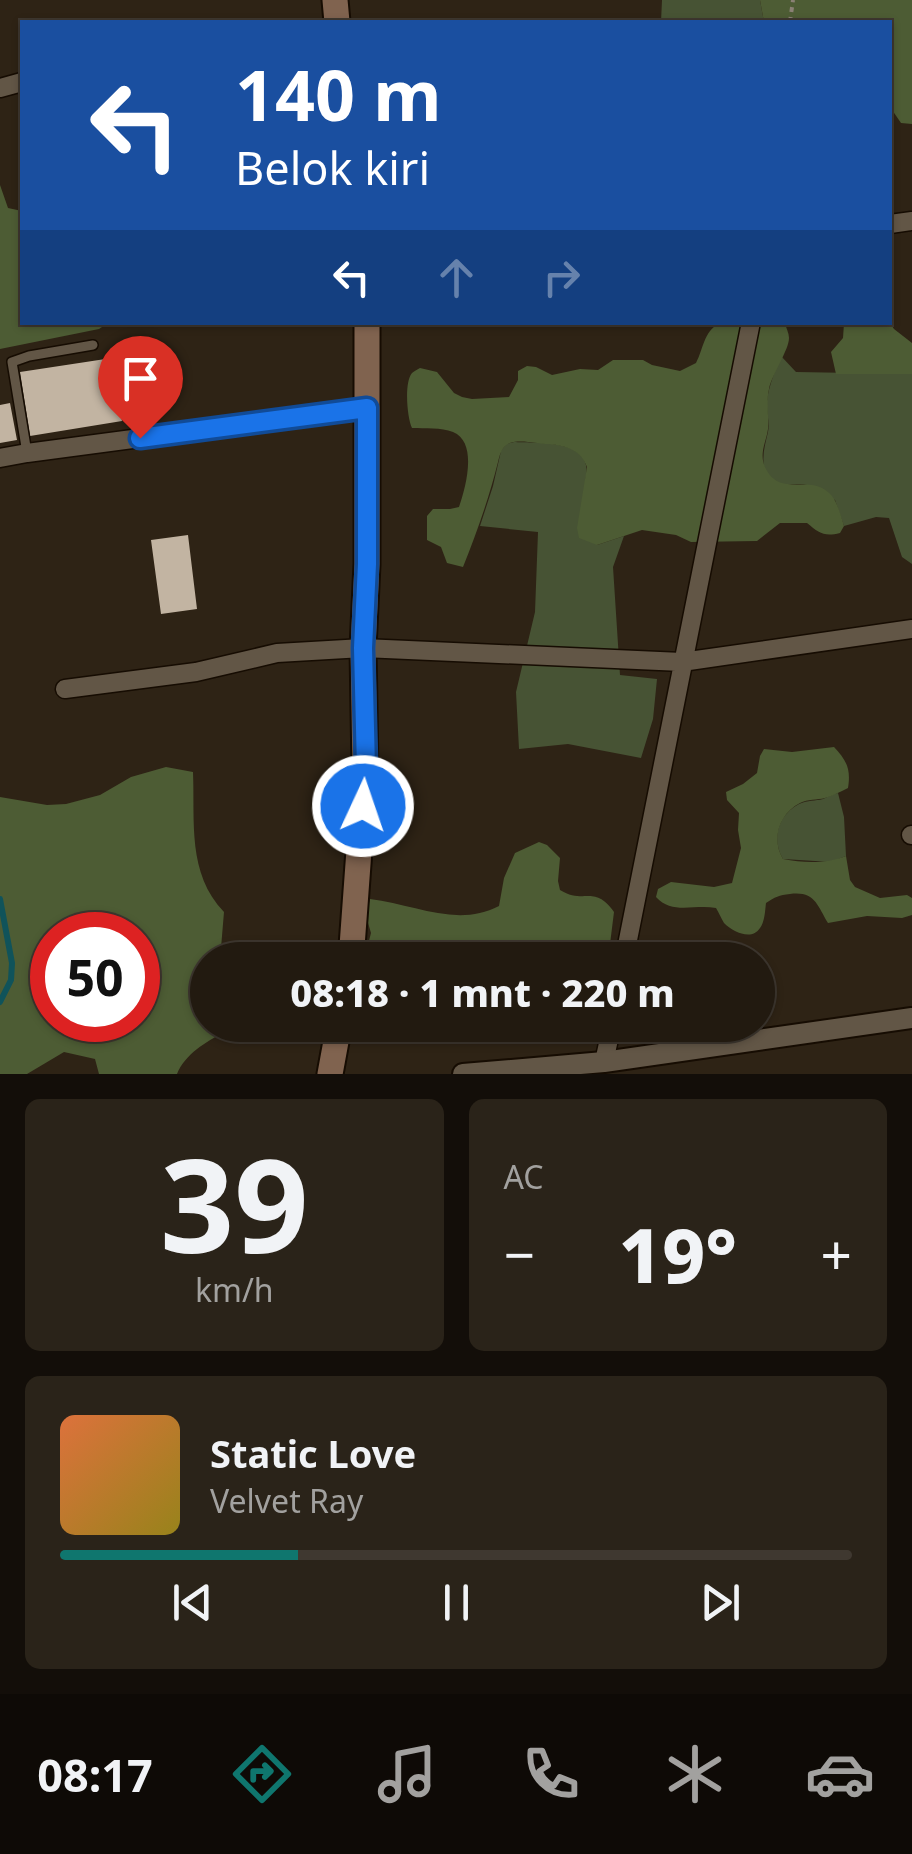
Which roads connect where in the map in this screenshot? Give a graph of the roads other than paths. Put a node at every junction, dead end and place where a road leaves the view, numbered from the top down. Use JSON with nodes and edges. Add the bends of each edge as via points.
{"nodes":[{"id":1,"x":370,"y":325,"type":"edge"},
{"id":2,"x":750,"y":325,"type":"edge"},
{"id":3,"x":93,"y":345,"type":"dead end"},
{"id":4,"x":367,"y":408,"type":"junction"},
{"id":5,"x":27,"y":453,"type":"junction"},
{"id":6,"x":0,"y":458,"type":"edge"},
{"id":7,"x":912,"y":629,"type":"edge"},
{"id":8,"x":363,"y":648,"type":"junction"},
{"id":9,"x":682,"y":662,"type":"junction"},
{"id":10,"x":65,"y":689,"type":"dead end"},
{"id":11,"x":352,"y":942,"type":"edge"},
{"id":12,"x":628,"y":942,"type":"edge"},
{"id":13,"x":912,"y":1018,"type":"edge"},
{"id":14,"x":336,"y":1042,"type":"edge"},
{"id":15,"x":608,"y":1042,"type":"edge"},
{"id":16,"x":604,"y":1062,"type":"junction"},
{"id":17,"x":330,"y":1074,"type":"edge"},
{"id":18,"x":462,"y":1074,"type":"edge"}],
"edges":[{"from":1,"to":4,"type":"main road"},
{"from":2,"to":9,"type":"street"},
{"from":3,"to":5,"type":"lane","via":[[12,362]]},
{"from":4,"to":5,"type":"street"},
{"from":4,"to":8,"type":"main road"},
{"from":5,"to":6,"type":"street"},
{"from":7,"to":9,"type":"street"},
{"from":8,"to":9,"type":"street"},
{"from":8,"to":10,"type":"street","via":[[276,653],[196,672]]},
{"from":8,"to":11,"type":"main road","via":[[366,768]]},
{"from":9,"to":12,"type":"street"},
{"from":13,"to":16,"type":"street"},
{"from":14,"to":17,"type":"main road"},
{"from":15,"to":16,"type":"street"},
{"from":16,"to":18,"type":"street"}]}
